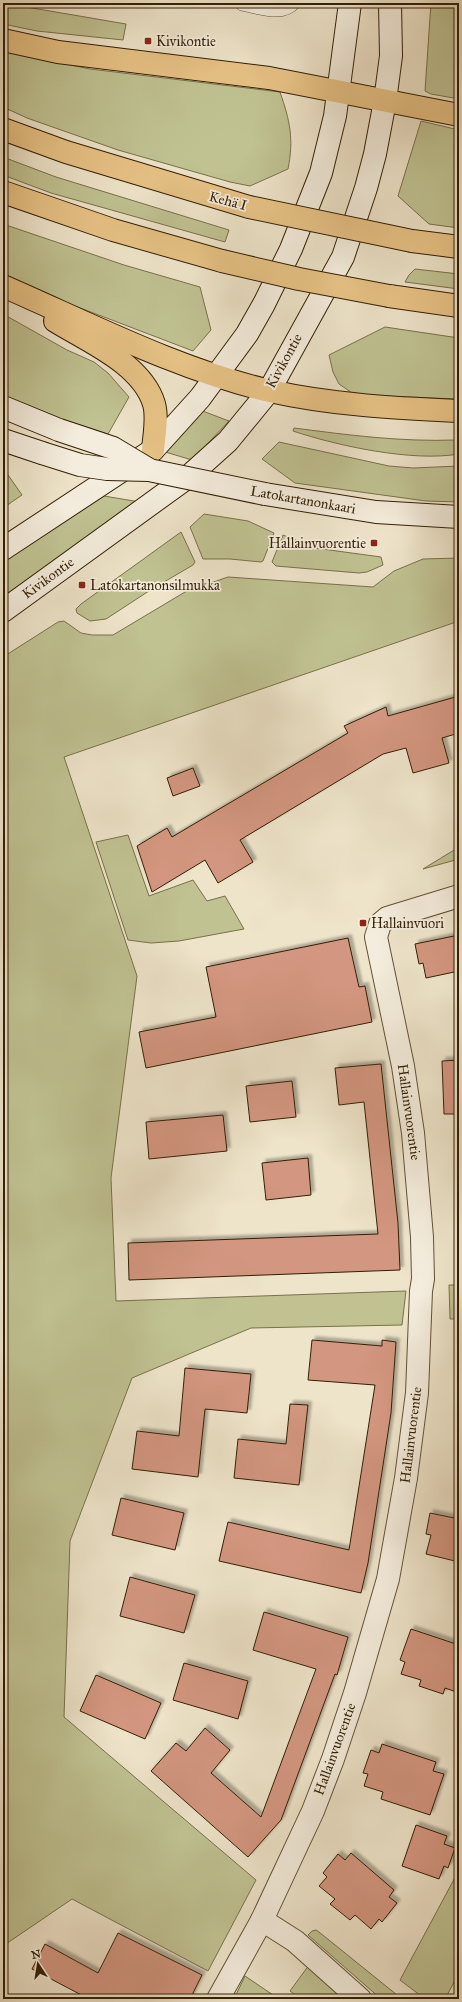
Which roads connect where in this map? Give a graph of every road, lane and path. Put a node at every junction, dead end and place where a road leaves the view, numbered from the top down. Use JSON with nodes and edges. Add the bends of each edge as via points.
{"nodes":[{"id":1,"x":240,"y":3,"type":"edge"},
{"id":2,"x":295,"y":3,"type":"edge"},
{"id":3,"x":350,"y":3,"type":"edge"},
{"id":4,"x":390,"y":3,"type":"edge"},
{"id":5,"x":267,"y":6,"type":"edge"},
{"id":6,"x":3,"y":40,"type":"edge"},
{"id":7,"x":338,"y":92,"type":"junction"},
{"id":8,"x":386,"y":101,"type":"junction"},
{"id":9,"x":459,"y":115,"type":"edge"},
{"id":10,"x":3,"y":129,"type":"edge"},
{"id":11,"x":3,"y":192,"type":"edge"},
{"id":12,"x":459,"y":247,"type":"edge"},
{"id":13,"x":3,"y":288,"type":"edge"},
{"id":14,"x":459,"y":306,"type":"edge"},
{"id":15,"x":218,"y":376,"type":"junction"},
{"id":16,"x":269,"y":391,"type":"junction"},
{"id":17,"x":3,"y":407,"type":"edge"},
{"id":18,"x":459,"y":411,"type":"edge"},
{"id":19,"x":3,"y":440,"type":"edge"},
{"id":20,"x":151,"y":460,"type":"junction"},
{"id":21,"x":459,"y":517,"type":"edge"},
{"id":22,"x":3,"y":548,"type":"edge"},
{"id":23,"x":3,"y":611,"type":"edge"},
{"id":24,"x":459,"y":896,"type":"edge"},
{"id":25,"x":262,"y":1920,"type":"junction"},
{"id":26,"x":218,"y":1999,"type":"edge"},
{"id":27,"x":360,"y":1999,"type":"edge"}],
"edges":[{"from":1,"to":5,"type":"lane"},
{"from":2,"to":5,"type":"lane","via":[[281,12]]},
{"from":3,"to":7,"type":"street"},
{"from":4,"to":8,"type":"street","name":"Kivikontie","via":[[391,56]]},
{"from":6,"to":7,"type":"highway","via":[[58,52],[269,78]]},
{"from":7,"to":8,"type":"highway"},
{"from":7,"to":15,"type":"street","via":[[321,173],[291,249],[250,328]]},
{"from":8,"to":9,"type":"highway"},
{"from":8,"to":16,"type":"street","name":"Kivikontie","via":[[375,154],[343,257]]},
{"from":10,"to":12,"type":"highway","name":"Kehä I","bridge":true,"via":[[73,155],[249,207],[412,241]]},
{"from":11,"to":14,"type":"highway","bridge":true,"via":[[113,230],[222,261],[299,279]]},
{"from":13,"to":15,"type":"highway","via":[[173,360]]},
{"from":13,"to":20,"type":"highway","via":[[123,363],[142,380],[154,405]]},
{"from":15,"to":16,"type":"highway"},
{"from":15,"to":20,"type":"street"},
{"from":16,"to":18,"type":"highway","via":[[379,408]]},
{"from":16,"to":23,"type":"street","name":"Kivikontie","via":[[228,441],[188,477]]},
{"from":17,"to":20,"type":"street","name":"Latokartanonkaari","bridge":true,"via":[[59,430]]},
{"from":19,"to":20,"type":"street","name":"Latokartanonkaari","bridge":true,"via":[[42,454],[94,467]]},
{"from":20,"to":21,"type":"street","name":"Latokartanonkaari","bridge":true,"via":[[265,494],[376,512]]},
{"from":20,"to":22,"type":"street"},
{"from":24,"to":25,"type":"street","name":"Hallainvuorentie","via":[[387,918],[377,931],[377,942],[403,1066],[419,1190],[423,1279],[414,1421],[388,1579],[355,1693],[313,1811]]},
{"from":25,"to":26,"type":"street","name":"Hallainvuorentie"},
{"from":25,"to":27,"type":"street","via":[[295,1941]]}]}
